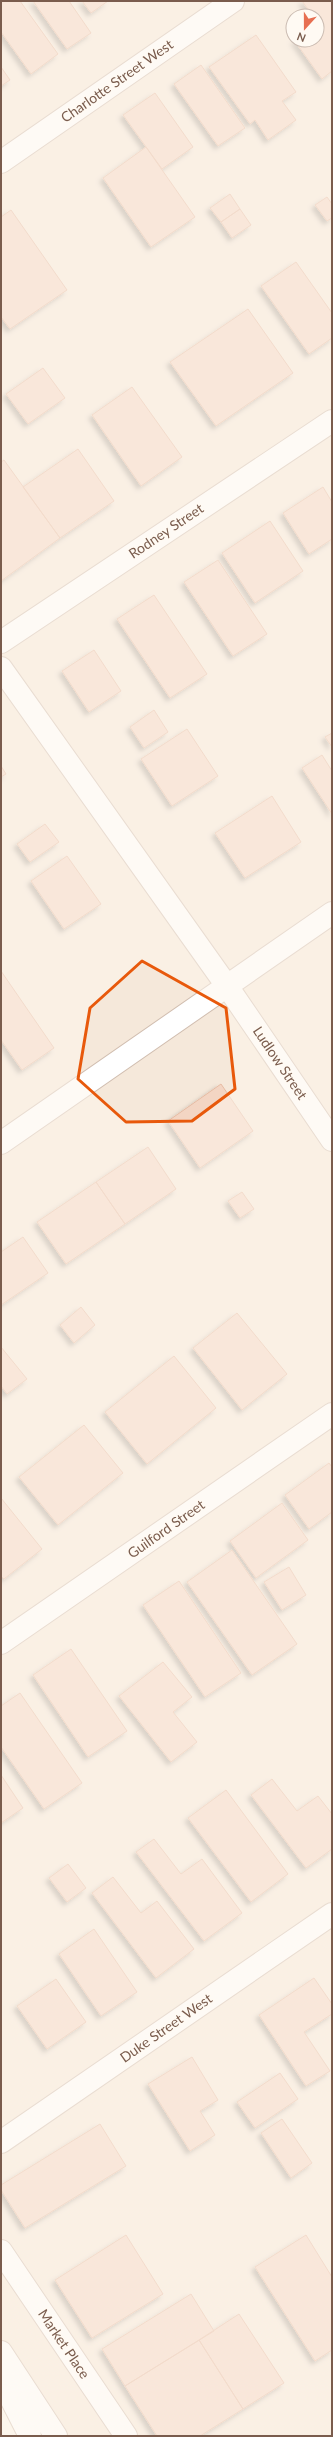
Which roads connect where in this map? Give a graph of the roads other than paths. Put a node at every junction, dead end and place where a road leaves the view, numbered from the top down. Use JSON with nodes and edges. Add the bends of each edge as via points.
{"nodes":[{"id":1,"x":233,"y":1,"type":"edge"},
{"id":2,"x":1,"y":162,"type":"edge"},
{"id":3,"x":332,"y":420,"type":"edge"},
{"id":4,"x":1,"y":642,"type":"edge"},
{"id":5,"x":1,"y":668,"type":"edge"},
{"id":6,"x":332,"y":914,"type":"edge"},
{"id":7,"x":227,"y":986,"type":"junction"},
{"id":8,"x":332,"y":1140,"type":"edge"},
{"id":9,"x":1,"y":1143,"type":"edge"},
{"id":10,"x":332,"y":1414,"type":"edge"},
{"id":11,"x":1,"y":1643,"type":"edge"},
{"id":12,"x":332,"y":1914,"type":"edge"},
{"id":13,"x":1,"y":2142,"type":"edge"},
{"id":14,"x":1,"y":2251,"type":"edge"},
{"id":15,"x":1,"y":2352,"type":"edge"},
{"id":16,"x":1,"y":2379,"type":"edge"},
{"id":17,"x":30,"y":2436,"type":"edge"},
{"id":18,"x":56,"y":2436,"type":"edge"},
{"id":19,"x":126,"y":2436,"type":"edge"}],
"edges":[{"from":1,"to":2,"type":"street","name":"Charlotte Street West"},
{"from":3,"to":4,"type":"street","name":"Rodney Street"},
{"from":5,"to":7,"type":"street","name":"Ludlow Street"},
{"from":6,"to":7,"type":"street"},
{"from":7,"to":8,"type":"street","name":"Ludlow Street"},
{"from":7,"to":9,"type":"street"},
{"from":10,"to":11,"type":"street","name":"Guilford Street"},
{"from":12,"to":13,"type":"street","name":"Duke Street West"},
{"from":14,"to":19,"type":"street","name":"Market Place"},
{"from":15,"to":18,"type":"street"},
{"from":16,"to":17,"type":"street"}]}
